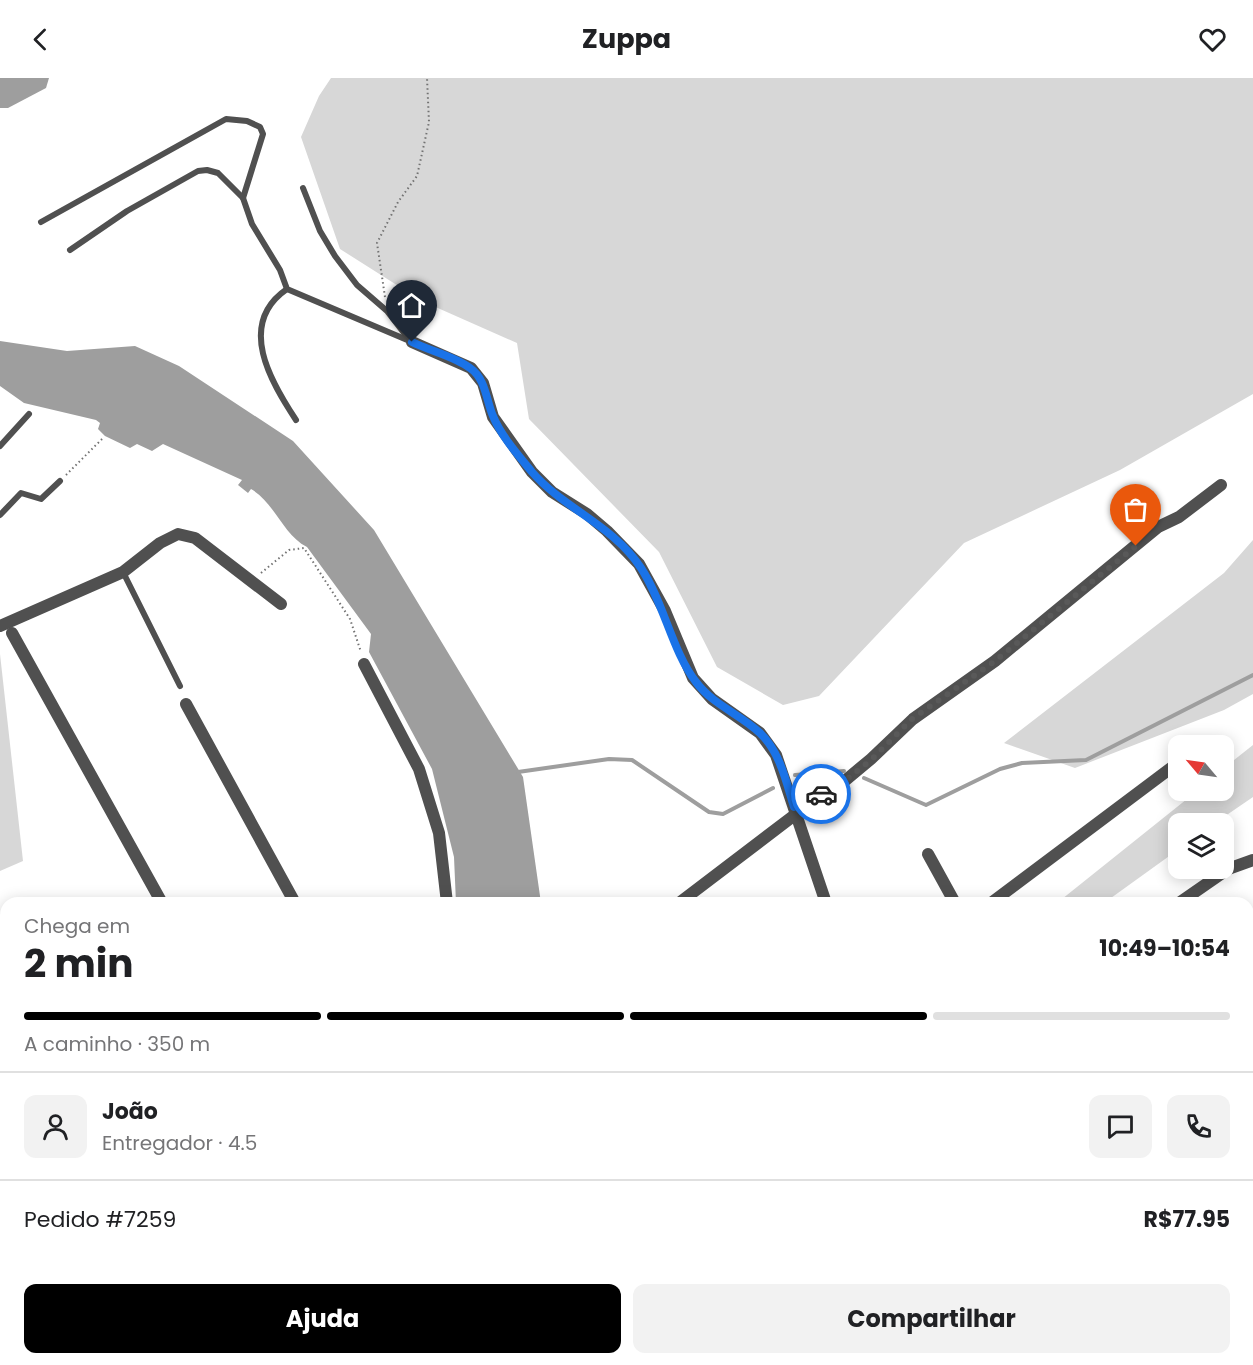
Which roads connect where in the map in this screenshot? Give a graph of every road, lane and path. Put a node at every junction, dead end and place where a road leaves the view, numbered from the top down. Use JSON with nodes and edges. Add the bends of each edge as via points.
{"nodes":[{"id":1,"x":427,"y":78,"type":"edge"},
{"id":2,"x":303,"y":189,"type":"dead end"},
{"id":3,"x":243,"y":198,"type":"junction"},
{"id":4,"x":41,"y":222,"type":"dead end"},
{"id":5,"x":70,"y":250,"type":"dead end"},
{"id":6,"x":287,"y":289,"type":"junction"},
{"id":7,"x":387,"y":311,"type":"junction"},
{"id":8,"x":412,"y":342,"type":"junction"},
{"id":9,"x":29,"y":414,"type":"dead end"},
{"id":10,"x":296,"y":420,"type":"dead end"},
{"id":11,"x":103,"y":438,"type":"dead end"},
{"id":12,"x":0,"y":446,"type":"edge"},
{"id":13,"x":60,"y":481,"type":"joint"},
{"id":14,"x":1221,"y":485,"type":"dead end"},
{"id":15,"x":0,"y":515,"type":"edge"},
{"id":16,"x":123,"y":572,"type":"junction"},
{"id":17,"x":251,"y":581,"type":"junction"},
{"id":18,"x":282,"y":604,"type":"dead end"},
{"id":19,"x":0,"y":626,"type":"edge"},
{"id":20,"x":12,"y":633,"type":"dead end"},
{"id":21,"x":364,"y":664,"type":"joint"},
{"id":22,"x":180,"y":686,"type":"dead end"},
{"id":23,"x":186,"y":704,"type":"dead end"},
{"id":24,"x":1168,"y":770,"type":"edge"},
{"id":25,"x":795,"y":810,"type":"junction"},
{"id":26,"x":928,"y":854,"type":"dead end"},
{"id":27,"x":1253,"y":860,"type":"edge"},
{"id":28,"x":159,"y":897,"type":"edge"},
{"id":29,"x":292,"y":897,"type":"edge"},
{"id":30,"x":446,"y":897,"type":"edge"},
{"id":31,"x":686,"y":897,"type":"edge"},
{"id":32,"x":824,"y":897,"type":"edge"},
{"id":33,"x":952,"y":897,"type":"edge"},
{"id":34,"x":999,"y":897,"type":"edge"},
{"id":35,"x":1188,"y":897,"type":"edge"}],
"edges":[{"from":1,"to":7,"type":"path","via":[[429,122],[417,176],[377,243]]},
{"from":2,"to":7,"type":"lane","via":[[335,256],[357,285]]},
{"from":3,"to":4,"type":"lane","via":[[263,134],[260,127],[247,121],[226,119]]},
{"from":3,"to":5,"type":"lane","via":[[218,173],[198,171],[127,211]]},
{"from":3,"to":6,"type":"lane","via":[[252,224]]},
{"from":6,"to":8,"type":"lane"},
{"from":6,"to":10,"type":"lane","via":[[269,306],[261,341],[273,385]]},
{"from":7,"to":8,"type":"lane"},
{"from":8,"to":25,"type":"street","via":[[471,368],[483,383],[493,417],[532,472],[552,492],[607,531],[639,564],[693,678],[712,699],[769,743],[783,770]]},
{"from":9,"to":12,"type":"lane"},
{"from":11,"to":13,"type":"path"},
{"from":13,"to":15,"type":"lane","via":[[41,499],[21,493]]},
{"from":14,"to":25,"type":"street","via":[[1179,518],[1158,527],[995,661],[912,719],[841,784]]},
{"from":16,"to":17,"type":"street","via":[[171,536],[186,534]]},
{"from":16,"to":19,"type":"street"},
{"from":16,"to":22,"type":"lane"},
{"from":17,"to":18,"type":"street"},
{"from":17,"to":21,"type":"path","via":[[289,550],[304,548],[350,619]]},
{"from":20,"to":28,"type":"street"},
{"from":21,"to":30,"type":"street","via":[[419,769],[439,833]]},
{"from":23,"to":29,"type":"street"},
{"from":24,"to":34,"type":"street"},
{"from":25,"to":31,"type":"street"},
{"from":25,"to":32,"type":"street"},
{"from":26,"to":33,"type":"street"},
{"from":27,"to":35,"type":"street","via":[[1228,869]]}]}
